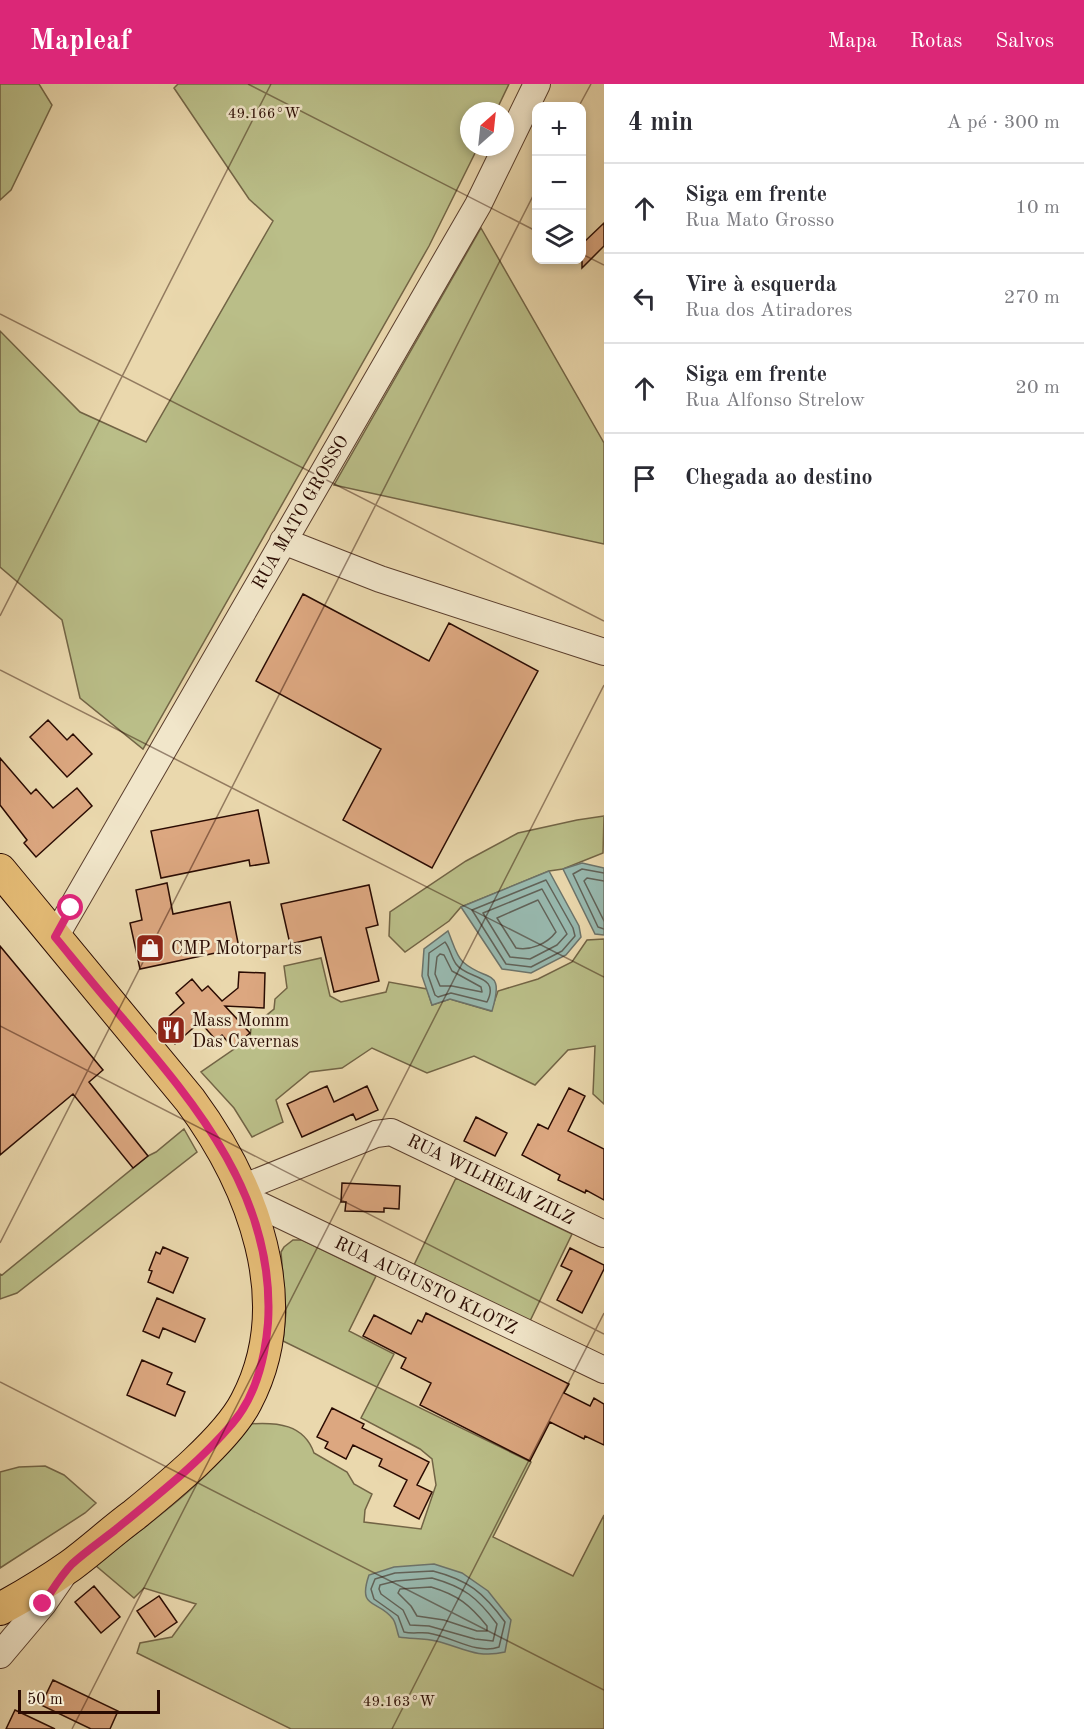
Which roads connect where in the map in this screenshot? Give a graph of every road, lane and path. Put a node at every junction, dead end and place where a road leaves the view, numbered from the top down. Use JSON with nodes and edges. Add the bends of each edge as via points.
{"nodes":[{"id":1,"x":537,"y":84,"type":"edge"},
{"id":2,"x":283,"y":541,"type":"junction"},
{"id":3,"x":604,"y":652,"type":"edge"},
{"id":4,"x":0,"y":870,"type":"edge"},
{"id":5,"x":55,"y":937,"type":"junction"},
{"id":6,"x":245,"y":1194,"type":"junction"},
{"id":7,"x":604,"y":1234,"type":"edge"},
{"id":8,"x":604,"y":1370,"type":"edge"},
{"id":9,"x":70,"y":1565,"type":"junction"},
{"id":10,"x":0,"y":1610,"type":"edge"},
{"id":11,"x":0,"y":1654,"type":"edge"}],
"edges":[{"from":1,"to":2,"type":"street","name":"RUA MATO GROSSO","via":[[478,205]]},
{"from":2,"to":3,"type":"street","via":[[380,579]]},
{"from":2,"to":5,"type":"street","name":"RUA MATO GROSSO"},
{"from":4,"to":5,"type":"main road"},
{"from":5,"to":6,"type":"main road","via":[[190,1100],[214,1134]]},
{"from":6,"to":7,"type":"street","name":"RUA WILHELM ZILZ","via":[[376,1134],[391,1132]]},
{"from":6,"to":8,"type":"street","name":"RUA AUGUSTO KLOTZ"},
{"from":6,"to":9,"type":"main road","via":[[265,1260],[269,1310],[260,1371],[246,1403],[194,1462]]},
{"from":9,"to":10,"type":"main road"},
{"from":9,"to":11,"type":"street"}]}
